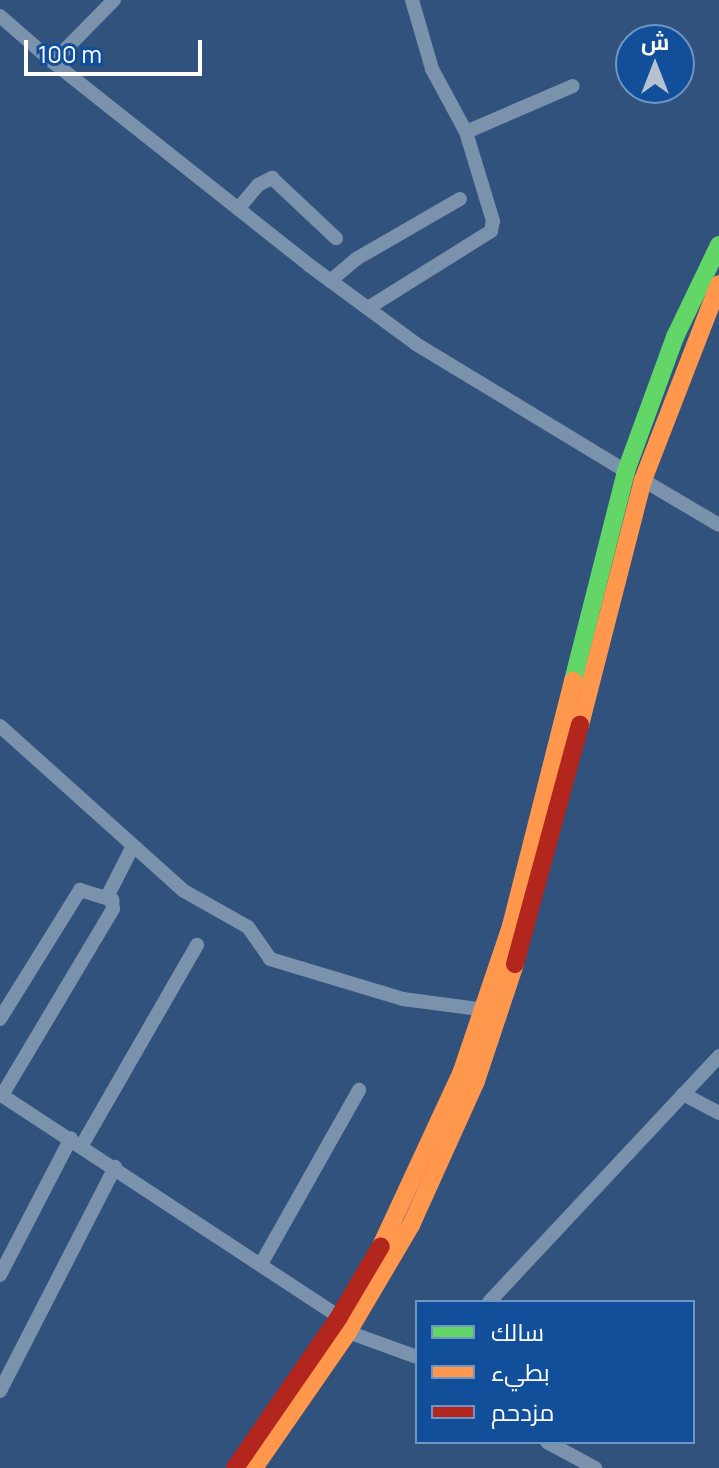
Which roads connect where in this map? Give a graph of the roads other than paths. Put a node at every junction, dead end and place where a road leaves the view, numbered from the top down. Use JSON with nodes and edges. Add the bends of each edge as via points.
{"nodes":[{"id":1,"x":114,"y":0,"type":"edge"},
{"id":2,"x":412,"y":0,"type":"edge"},
{"id":3,"x":0,"y":16,"type":"edge"},
{"id":4,"x":53,"y":62,"type":"junction"},
{"id":5,"x":573,"y":86,"type":"dead end"},
{"id":6,"x":466,"y":132,"type":"junction"},
{"id":7,"x":460,"y":199,"type":"dead end"},
{"id":8,"x":238,"y":209,"type":"junction"},
{"id":9,"x":336,"y":238,"type":"dead end"},
{"id":10,"x":719,"y":245,"type":"edge"},
{"id":11,"x":330,"y":281,"type":"junction"},
{"id":12,"x":719,"y":284,"type":"edge"},
{"id":13,"x":368,"y":308,"type":"junction"},
{"id":14,"x":626,"y":471,"type":"junction"},
{"id":15,"x":643,"y":480,"type":"junction"},
{"id":16,"x":719,"y":525,"type":"edge"},
{"id":17,"x":574,"y":664,"type":"junction"},
{"id":18,"x":593,"y":669,"type":"junction"},
{"id":19,"x":0,"y":726,"type":"edge"},
{"id":20,"x":133,"y":846,"type":"junction"},
{"id":21,"x":107,"y":897,"type":"junction"},
{"id":22,"x":197,"y":945,"type":"dead end"},
{"id":23,"x":487,"y":1010,"type":"junction"},
{"id":24,"x":0,"y":1019,"type":"edge"},
{"id":25,"x":719,"y":1056,"type":"edge"},
{"id":26,"x":359,"y":1090,"type":"dead end"},
{"id":27,"x":683,"y":1094,"type":"junction"},
{"id":28,"x":1,"y":1095,"type":"edge"},
{"id":29,"x":719,"y":1113,"type":"edge"},
{"id":30,"x":76,"y":1142,"type":"junction"},
{"id":31,"x":115,"y":1167,"type":"junction"},
{"id":32,"x":261,"y":1264,"type":"junction"},
{"id":33,"x":0,"y":1275,"type":"edge"},
{"id":34,"x":491,"y":1300,"type":"edge"},
{"id":35,"x":344,"y":1324,"type":"junction"},
{"id":36,"x":415,"y":1357,"type":"edge"},
{"id":37,"x":0,"y":1391,"type":"edge"},
{"id":38,"x":551,"y":1444,"type":"edge"},
{"id":39,"x":235,"y":1468,"type":"edge"},
{"id":40,"x":254,"y":1468,"type":"edge"},
{"id":41,"x":595,"y":1468,"type":"edge"}],
"edges":[{"from":1,"to":4,"type":"street"},
{"from":2,"to":6,"type":"street","via":[[432,69]]},
{"from":3,"to":4,"type":"street"},
{"from":4,"to":8,"type":"street"},
{"from":5,"to":6,"type":"street"},
{"from":6,"to":13,"type":"street","via":[[493,221],[491,231]]},
{"from":7,"to":11,"type":"street","via":[[356,259]]},
{"from":8,"to":9,"type":"street","via":[[258,185],[272,178]]},
{"from":8,"to":11,"type":"street"},
{"from":10,"to":14,"type":"main road","via":[[675,337]]},
{"from":11,"to":13,"type":"street"},
{"from":12,"to":15,"type":"main road"},
{"from":13,"to":14,"type":"street","via":[[464,374]]},
{"from":14,"to":17,"type":"main road"},
{"from":15,"to":16,"type":"street"},
{"from":15,"to":18,"type":"main road"},
{"from":17,"to":18,"type":"main road"},
{"from":17,"to":23,"type":"main road"},
{"from":18,"to":35,"type":"main road","via":[[527,930],[476,1081],[411,1225]]},
{"from":19,"to":20,"type":"street"},
{"from":20,"to":21,"type":"street"},
{"from":20,"to":23,"type":"street","via":[[184,891],[248,927],[270,959],[403,999]]},
{"from":21,"to":24,"type":"street","via":[[80,890]]},
{"from":21,"to":28,"type":"street","via":[[113,909]]},
{"from":22,"to":30,"type":"street"},
{"from":23,"to":35,"type":"main road","via":[[417,1177]]},
{"from":25,"to":27,"type":"street"},
{"from":26,"to":32,"type":"street"},
{"from":27,"to":29,"type":"street"},
{"from":27,"to":34,"type":"street"},
{"from":28,"to":30,"type":"street"},
{"from":30,"to":31,"type":"street"},
{"from":30,"to":33,"type":"street"},
{"from":31,"to":32,"type":"street"},
{"from":31,"to":37,"type":"street"},
{"from":32,"to":35,"type":"street"},
{"from":35,"to":36,"type":"street"},
{"from":35,"to":39,"type":"main road"},
{"from":35,"to":40,"type":"main road"},
{"from":38,"to":41,"type":"street"}]}
